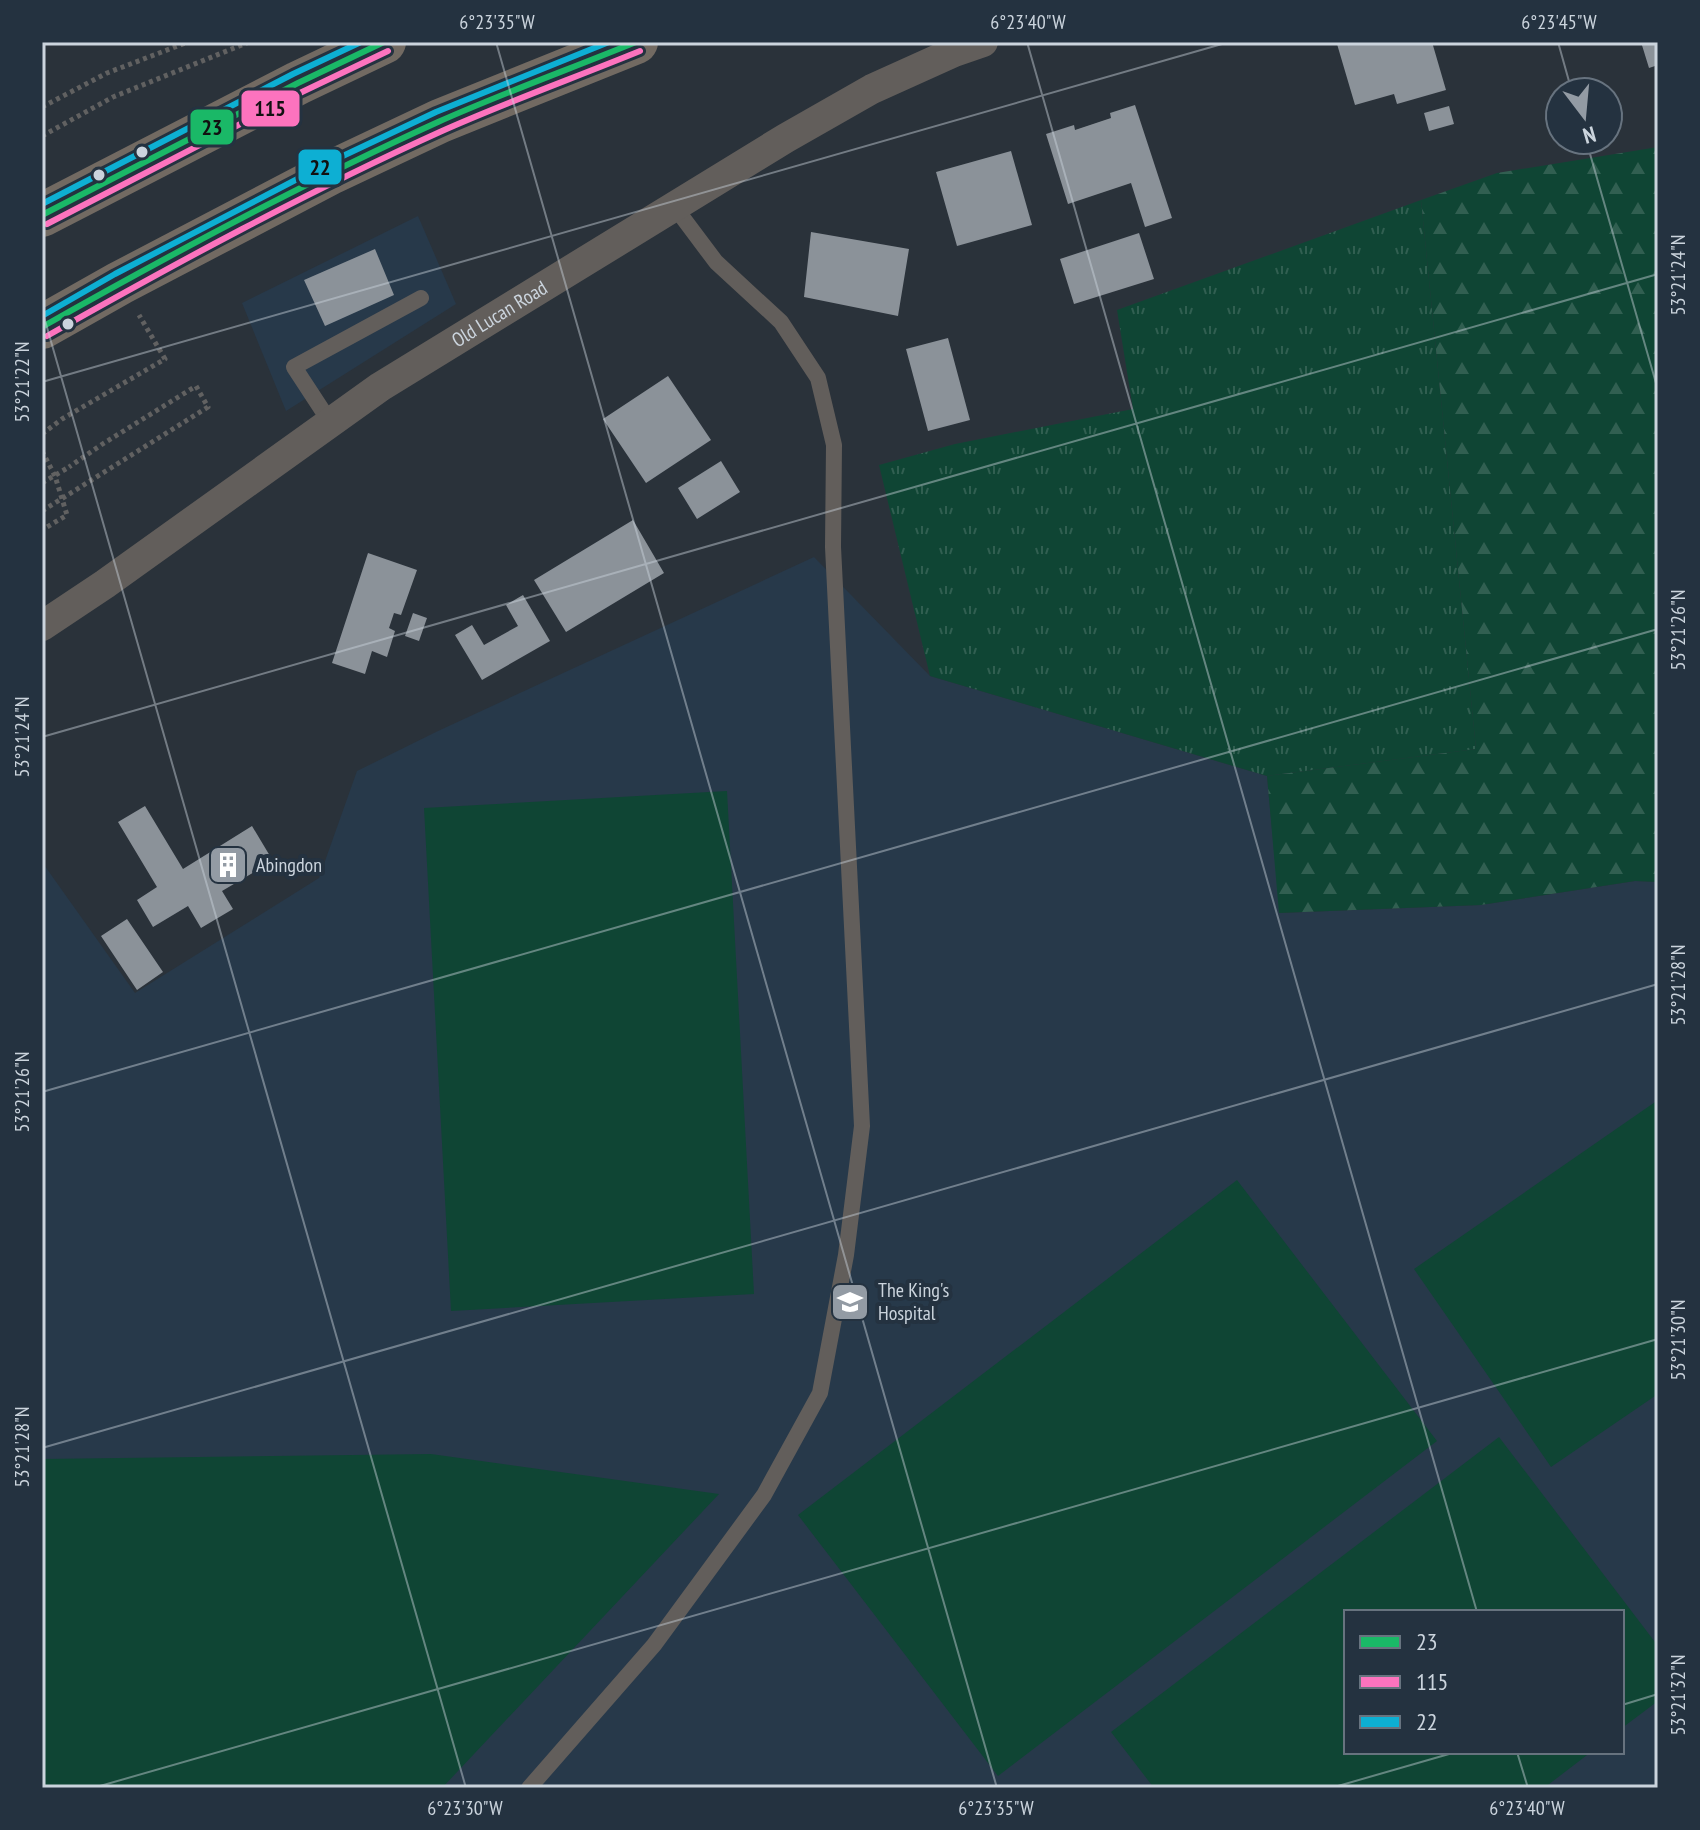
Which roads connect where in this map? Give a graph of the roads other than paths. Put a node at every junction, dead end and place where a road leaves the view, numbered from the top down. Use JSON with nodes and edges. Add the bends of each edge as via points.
{"nodes":[{"id":1,"x":384,"y":42,"type":"edge"},
{"id":2,"x":636,"y":42,"type":"edge"},
{"id":3,"x":983,"y":42,"type":"edge"},
{"id":4,"x":674,"y":206,"type":"junction"},
{"id":5,"x":42,"y":215,"type":"edge"},
{"id":6,"x":421,"y":298,"type":"dead end"},
{"id":7,"x":42,"y":327,"type":"edge"},
{"id":8,"x":330,"y":422,"type":"junction"},
{"id":9,"x":42,"y":626,"type":"edge"},
{"id":10,"x":529,"y":1788,"type":"edge"}],
"edges":[{"from":1,"to":5,"type":"highway"},
{"from":2,"to":7,"type":"highway","via":[[440,121],[332,172]]},
{"from":3,"to":4,"type":"street","name":"Old Lucan Road","via":[[872,89]]},
{"from":4,"to":8,"type":"street","name":"Old Lucan Road"},
{"from":4,"to":10,"type":"lane","via":[[716,262],[781,322],[811,366],[834,445],[833,547],[862,1126],[846,1255],[820,1393],[764,1495],[654,1645]]},
{"from":6,"to":8,"type":"lane","via":[[294,367]]},
{"from":8,"to":9,"type":"street","name":"Old Lucan Road"}]}
